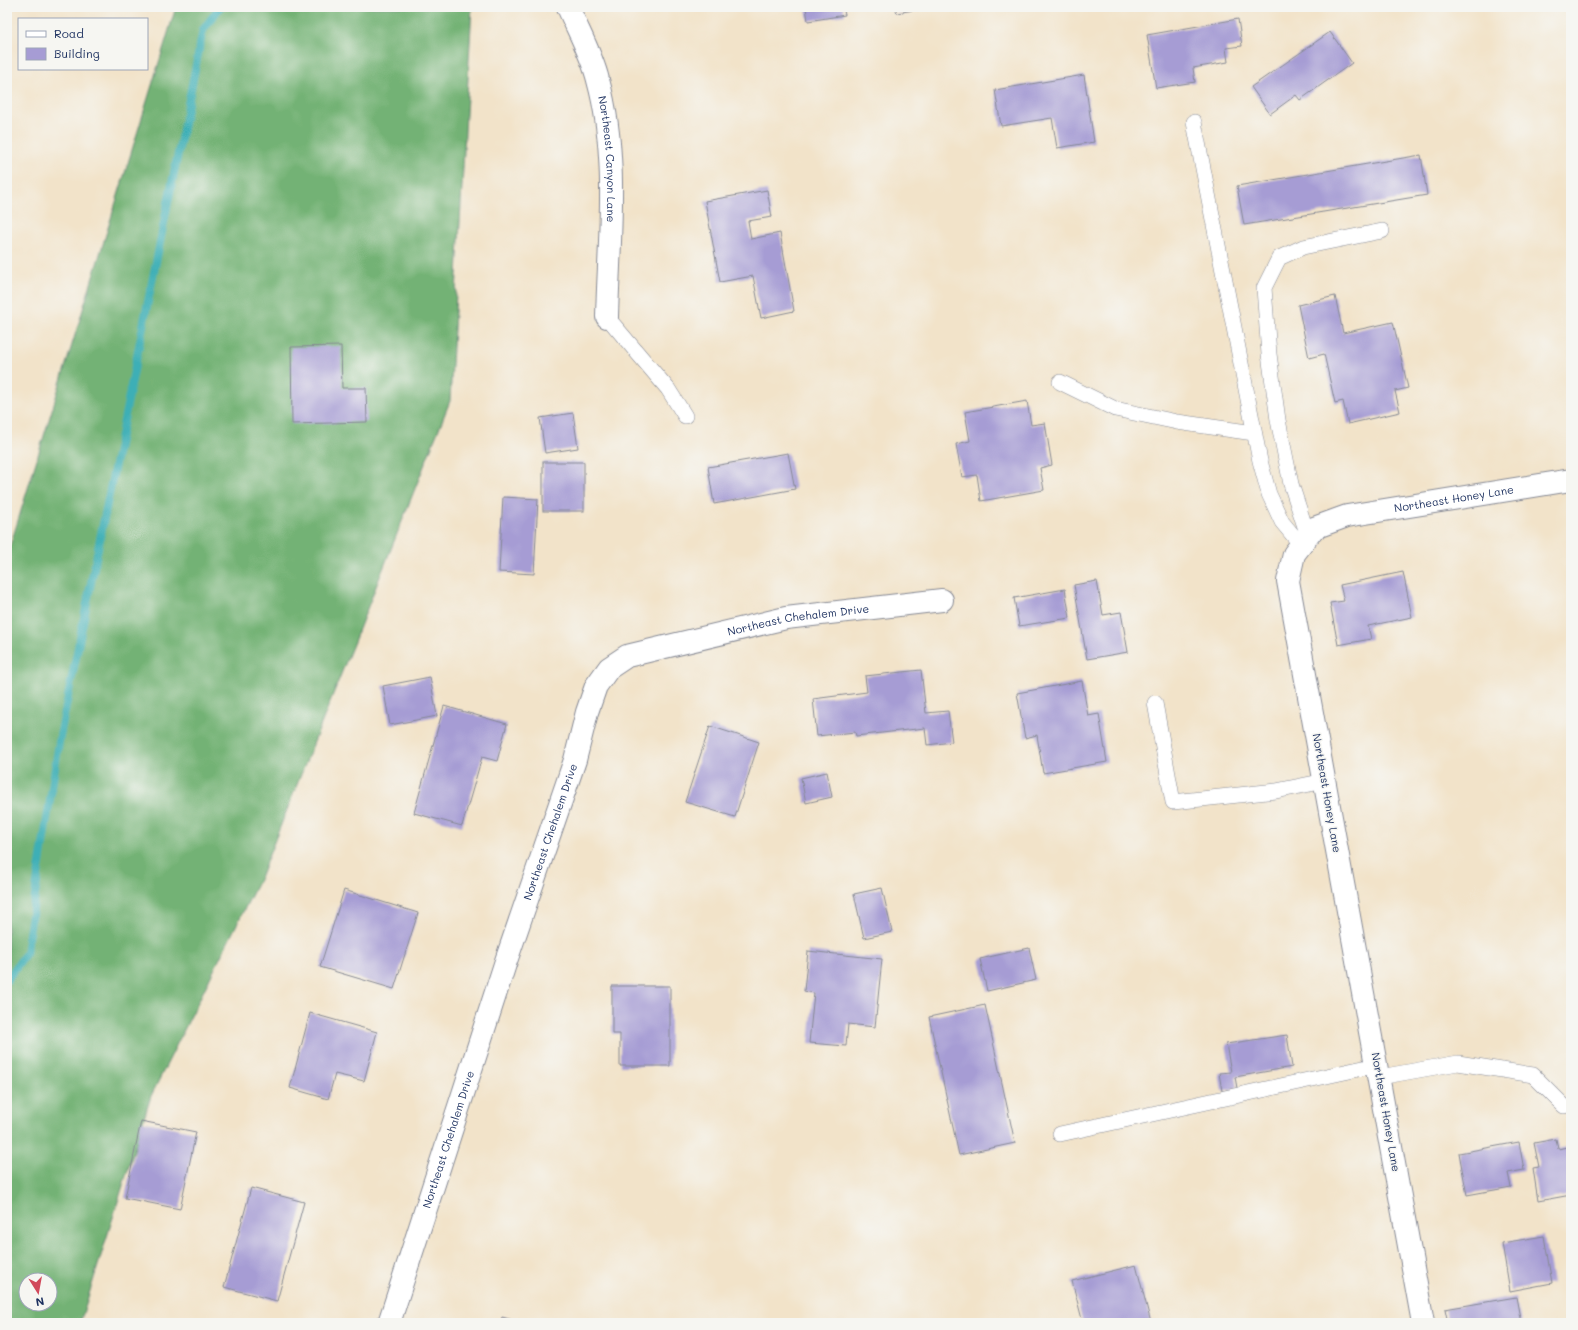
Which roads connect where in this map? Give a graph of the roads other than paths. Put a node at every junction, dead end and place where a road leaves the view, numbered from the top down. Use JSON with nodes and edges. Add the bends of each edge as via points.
{"nodes":[{"id":1,"x":568,"y":7,"type":"edge"},
{"id":2,"x":1194,"y":122,"type":"dead end"},
{"id":3,"x":1382,"y":231,"type":"dead end"},
{"id":4,"x":607,"y":317,"type":"joint"},
{"id":5,"x":1060,"y":382,"type":"dead end"},
{"id":6,"x":685,"y":416,"type":"dead end"},
{"id":7,"x":1254,"y":433,"type":"junction"},
{"id":8,"x":1571,"y":480,"type":"edge"},
{"id":9,"x":1304,"y":541,"type":"junction"},
{"id":10,"x":942,"y":600,"type":"dead end"},
{"id":11,"x":1155,"y":703,"type":"dead end"},
{"id":12,"x":1325,"y":781,"type":"junction"},
{"id":13,"x":1378,"y":1071,"type":"junction"},
{"id":14,"x":1564,"y":1106,"type":"dead end"},
{"id":15,"x":1060,"y":1134,"type":"dead end"},
{"id":16,"x":389,"y":1323,"type":"edge"},
{"id":17,"x":1424,"y":1323,"type":"edge"}],
"edges":[{"from":1,"to":4,"type":"street","name":"Northeast Canyon Lane","via":[[598,80],[606,116],[611,188]]},
{"from":2,"to":7,"type":"lane"},
{"from":3,"to":9,"type":"lane","via":[[1303,247],[1279,258],[1264,288],[1268,354],[1278,420]]},
{"from":4,"to":6,"type":"lane","via":[[668,389]]},
{"from":5,"to":7,"type":"lane","via":[[1115,409],[1177,422]]},
{"from":7,"to":9,"type":"lane","via":[[1269,494],[1282,522]]},
{"from":8,"to":9,"type":"street","name":"Northeast Honey Lane","via":[[1347,516],[1314,528]]},
{"from":9,"to":12,"type":"street","name":"Northeast Honey Lane","via":[[1294,554],[1288,581]]},
{"from":10,"to":16,"type":"street","name":"Northeast Chehalem Drive","via":[[786,618],[627,656],[609,668],[596,686],[587,712],[575,760],[506,961]]},
{"from":11,"to":12,"type":"lane","via":[[1173,802],[1276,791]]},
{"from":12,"to":13,"type":"street","name":"Northeast Honey Lane"},
{"from":13,"to":14,"type":"lane","via":[[1458,1063],[1533,1075]]},
{"from":13,"to":15,"type":"lane"},
{"from":13,"to":17,"type":"street","name":"Northeast Honey Lane"}]}
